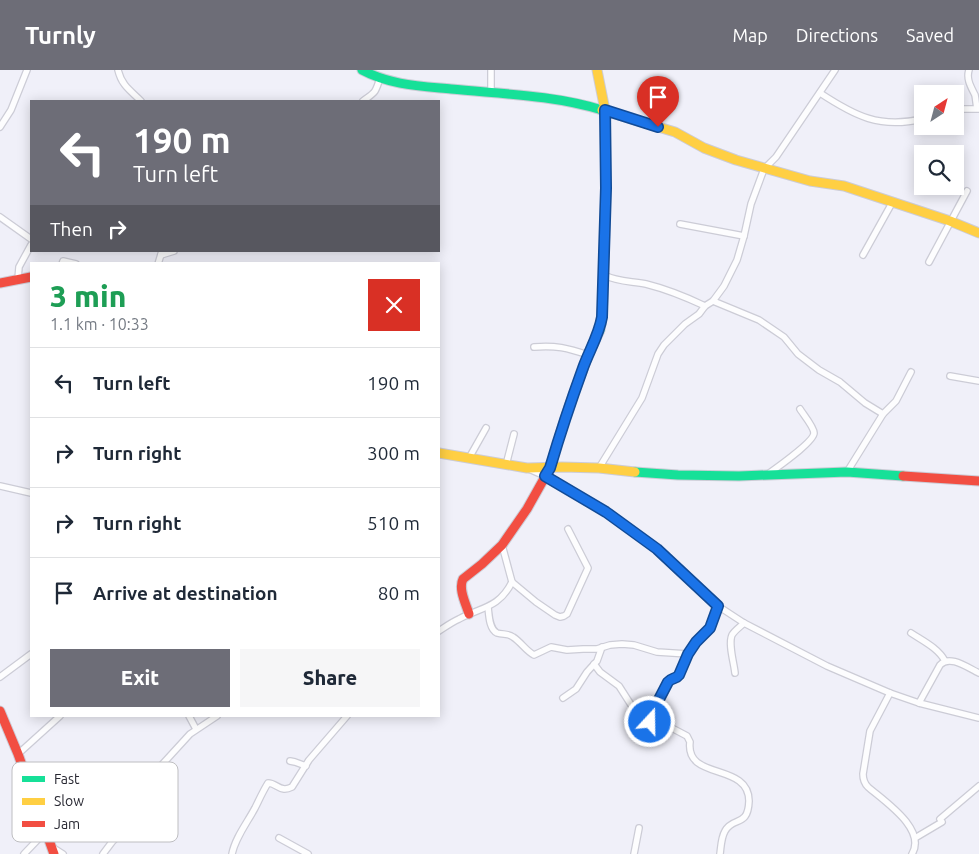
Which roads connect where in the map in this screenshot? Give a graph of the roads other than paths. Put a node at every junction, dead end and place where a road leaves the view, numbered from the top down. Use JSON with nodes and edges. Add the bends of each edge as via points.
{"nodes":[{"id":1,"x":27,"y":70,"type":"edge"},
{"id":2,"x":118,"y":70,"type":"edge"},
{"id":3,"x":362,"y":70,"type":"edge"},
{"id":4,"x":491,"y":70,"type":"edge"},
{"id":5,"x":597,"y":70,"type":"edge"},
{"id":6,"x":835,"y":70,"type":"edge"},
{"id":7,"x":968,"y":70,"type":"edge"},
{"id":8,"x":380,"y":78,"type":"junction"},
{"id":9,"x":491,"y":93,"type":"junction"},
{"id":10,"x":820,"y":93,"type":"junction"},
{"id":11,"x":140,"y":100,"type":"edge"},
{"id":12,"x":365,"y":100,"type":"edge"},
{"id":13,"x":964,"y":108,"type":"edge"},
{"id":14,"x":978,"y":109,"type":"edge"},
{"id":15,"x":605,"y":110,"type":"junction"},
{"id":16,"x":914,"y":121,"type":"edge"},
{"id":17,"x":0,"y":127,"type":"edge"},
{"id":18,"x":764,"y":169,"type":"junction"},
{"id":19,"x":967,"y":191,"type":"dead end"},
{"id":20,"x":892,"y":203,"type":"junction"},
{"id":21,"x":0,"y":217,"type":"edge"},
{"id":22,"x":950,"y":221,"type":"junction"},
{"id":23,"x":680,"y":224,"type":"dead end"},
{"id":24,"x":979,"y":233,"type":"edge"},
{"id":25,"x":744,"y":236,"type":"junction"},
{"id":26,"x":30,"y":238,"type":"edge"},
{"id":27,"x":30,"y":247,"type":"edge"},
{"id":28,"x":864,"y":255,"type":"dead end"},
{"id":29,"x":929,"y":262,"type":"dead end"},
{"id":30,"x":604,"y":275,"type":"junction"},
{"id":31,"x":30,"y":277,"type":"edge"},
{"id":32,"x":18,"y":279,"type":"junction"},
{"id":33,"x":0,"y":283,"type":"edge"},
{"id":34,"x":713,"y":301,"type":"junction"},
{"id":35,"x":705,"y":306,"type":"junction"},
{"id":36,"x":534,"y":347,"type":"dead end"},
{"id":37,"x":588,"y":355,"type":"junction"},
{"id":38,"x":911,"y":372,"type":"dead end"},
{"id":39,"x":950,"y":376,"type":"dead end"},
{"id":40,"x":979,"y":381,"type":"edge"},
{"id":41,"x":800,"y":409,"type":"dead end"},
{"id":42,"x":883,"y":414,"type":"junction"},
{"id":43,"x":486,"y":428,"type":"dead end"},
{"id":44,"x":514,"y":434,"type":"dead end"},
{"id":45,"x":440,"y":453,"type":"edge"},
{"id":46,"x":469,"y":458,"type":"junction"},
{"id":47,"x":506,"y":465,"type":"junction"},
{"id":48,"x":599,"y":468,"type":"junction"},
{"id":49,"x":548,"y":472,"type":"junction"},
{"id":50,"x":847,"y":472,"type":"junction"},
{"id":51,"x":767,"y":475,"type":"junction"},
{"id":52,"x":979,"y":481,"type":"edge"},
{"id":53,"x":0,"y":486,"type":"edge"},
{"id":54,"x":30,"y":492,"type":"edge"},
{"id":55,"x":568,"y":529,"type":"dead end"},
{"id":56,"x":502,"y":545,"type":"junction"},
{"id":57,"x":512,"y":582,"type":"junction"},
{"id":58,"x":718,"y":606,"type":"junction"},
{"id":59,"x":488,"y":607,"type":"junction"},
{"id":60,"x":469,"y":614,"type":"junction"},
{"id":61,"x":744,"y":623,"type":"junction"},
{"id":62,"x":440,"y":631,"type":"edge"},
{"id":63,"x":912,"y":633,"type":"dead end"},
{"id":64,"x":602,"y":647,"type":"junction"},
{"id":65,"x":688,"y":654,"type":"junction"},
{"id":66,"x":30,"y":655,"type":"edge"},
{"id":67,"x":945,"y":661,"type":"junction"},
{"id":68,"x":594,"y":664,"type":"junction"},
{"id":69,"x":735,"y":673,"type":"dead end"},
{"id":70,"x":979,"y":673,"type":"edge"},
{"id":71,"x":0,"y":677,"type":"edge"},
{"id":72,"x":890,"y":693,"type":"junction"},
{"id":73,"x":563,"y":698,"type":"dead end"},
{"id":74,"x":919,"y":703,"type":"junction"},
{"id":75,"x":0,"y":711,"type":"edge"},
{"id":76,"x":59,"y":717,"type":"edge"},
{"id":77,"x":190,"y":717,"type":"edge"},
{"id":78,"x":215,"y":717,"type":"edge"},
{"id":79,"x":346,"y":717,"type":"edge"},
{"id":80,"x":651,"y":717,"type":"junction"},
{"id":81,"x":979,"y":718,"type":"edge"},
{"id":82,"x":196,"y":729,"type":"junction"},
{"id":83,"x":638,"y":739,"type":"dead end"},
{"id":84,"x":18,"y":754,"type":"junction"},
{"id":85,"x":290,"y":761,"type":"dead end"},
{"id":86,"x":21,"y":762,"type":"edge"},
{"id":87,"x":164,"y":762,"type":"edge"},
{"id":88,"x":306,"y":766,"type":"junction"},
{"id":89,"x":979,"y":786,"type":"edge"},
{"id":90,"x":640,"y":828,"type":"dead end"},
{"id":91,"x":280,"y":838,"type":"dead end"},
{"id":92,"x":915,"y":838,"type":"junction"},
{"id":93,"x":35,"y":842,"type":"edge"},
{"id":94,"x":112,"y":842,"type":"edge"},
{"id":95,"x":53,"y":851,"type":"edge"},
{"id":96,"x":24,"y":854,"type":"edge"},
{"id":97,"x":63,"y":854,"type":"edge"},
{"id":98,"x":103,"y":854,"type":"edge"},
{"id":99,"x":232,"y":854,"type":"edge"},
{"id":100,"x":308,"y":854,"type":"edge"},
{"id":101,"x":634,"y":854,"type":"edge"},
{"id":102,"x":720,"y":854,"type":"edge"},
{"id":103,"x":912,"y":854,"type":"edge"}],
"edges":[{"from":1,"to":17,"type":"street","via":[[11,110]]},
{"from":2,"to":11,"type":"street","via":[[127,89]]},
{"from":3,"to":8,"type":"street"},
{"from":4,"to":9,"type":"street"},
{"from":5,"to":15,"type":"street"},
{"from":6,"to":10,"type":"street"},
{"from":7,"to":14,"type":"street"},
{"from":8,"to":9,"type":"street","via":[[412,85]]},
{"from":8,"to":12,"type":"street","via":[[376,91]]},
{"from":9,"to":15,"type":"street","via":[[550,98]]},
{"from":10,"to":16,"type":"street","via":[[863,118],[881,123]]},
{"from":10,"to":18,"type":"street","via":[[776,157]]},
{"from":13,"to":14,"type":"street"},
{"from":15,"to":18,"type":"street","via":[[675,132],[704,148]]},
{"from":15,"to":30,"type":"street"},
{"from":18,"to":20,"type":"street","via":[[844,186]]},
{"from":18,"to":25,"type":"street"},
{"from":19,"to":22,"type":"street"},
{"from":20,"to":22,"type":"street"},
{"from":20,"to":28,"type":"street"},
{"from":21,"to":26,"type":"street"},
{"from":22,"to":24,"type":"street"},
{"from":22,"to":29,"type":"street"},
{"from":23,"to":25,"type":"street"},
{"from":25,"to":34,"type":"street","via":[[737,260]]},
{"from":27,"to":32,"type":"street","via":[[19,267]]},
{"from":30,"to":35,"type":"street","via":[[671,292]]},
{"from":30,"to":37,"type":"street","via":[[600,330]]},
{"from":31,"to":32,"type":"street"},
{"from":32,"to":33,"type":"street"},
{"from":34,"to":35,"type":"street"},
{"from":34,"to":42,"type":"street","via":[[759,320],[784,337],[798,354],[819,370]]},
{"from":35,"to":48,"type":"street","via":[[664,344],[642,398]]},
{"from":36,"to":37,"type":"street","via":[[550,345]]},
{"from":37,"to":49,"type":"street"},
{"from":38,"to":42,"type":"street","via":[[896,401]]},
{"from":39,"to":40,"type":"street"},
{"from":41,"to":51,"type":"street","via":[[813,429],[813,436]]},
{"from":42,"to":50,"type":"street"},
{"from":43,"to":46,"type":"street"},
{"from":44,"to":47,"type":"street"},
{"from":45,"to":46,"type":"street"},
{"from":46,"to":47,"type":"street"},
{"from":47,"to":49,"type":"street"},
{"from":48,"to":49,"type":"street"},
{"from":48,"to":51,"type":"street","via":[[678,475]]},
{"from":49,"to":56,"type":"street"},
{"from":49,"to":58,"type":"street","via":[[657,549]]},
{"from":50,"to":51,"type":"street"},
{"from":50,"to":52,"type":"street"},
{"from":53,"to":54,"type":"street"},
{"from":55,"to":57,"type":"street","via":[[588,568],[567,614],[556,615]]},
{"from":56,"to":57,"type":"street"},
{"from":56,"to":60,"type":"street","via":[[461,582]]},
{"from":57,"to":59,"type":"street","via":[[498,601]]},
{"from":58,"to":61,"type":"street"},
{"from":58,"to":65,"type":"street","via":[[710,628]]},
{"from":59,"to":60,"type":"street"},
{"from":59,"to":64,"type":"street","via":[[494,630],[511,635],[534,655],[551,648]]},
{"from":60,"to":62,"type":"street"},
{"from":61,"to":69,"type":"street","via":[[732,636]]},
{"from":61,"to":72,"type":"street","via":[[827,666]]},
{"from":63,"to":67,"type":"street","via":[[936,650]]},
{"from":64,"to":65,"type":"street","via":[[622,644],[657,652]]},
{"from":64,"to":68,"type":"street"},
{"from":65,"to":80,"type":"street","via":[[677,678],[668,682]]},
{"from":66,"to":71,"type":"street"},
{"from":67,"to":70,"type":"street","via":[[950,660]]},
{"from":67,"to":74,"type":"street"},
{"from":68,"to":73,"type":"street","via":[[576,689]]},
{"from":68,"to":80,"type":"street","via":[[619,686],[635,712]]},
{"from":72,"to":74,"type":"street"},
{"from":72,"to":92,"type":"street","via":[[870,731],[863,774],[865,784],[905,820]]},
{"from":74,"to":81,"type":"street"},
{"from":75,"to":84,"type":"street"},
{"from":76,"to":84,"type":"street"},
{"from":77,"to":82,"type":"street"},
{"from":78,"to":82,"type":"street"},
{"from":79,"to":88,"type":"street"},
{"from":80,"to":83,"type":"street","via":[[648,729]]},
{"from":80,"to":102,"type":"street","via":[[687,736],[689,750],[700,764],[736,778],[745,787],[749,801],[746,816],[726,829]]},
{"from":82,"to":87,"type":"street"},
{"from":84,"to":86,"type":"street"},
{"from":85,"to":88,"type":"street"},
{"from":88,"to":99,"type":"street","via":[[292,787],[280,788],[268,783]]},
{"from":89,"to":92,"type":"street"},
{"from":90,"to":101,"type":"street"},
{"from":91,"to":100,"type":"street"},
{"from":92,"to":103,"type":"street"},
{"from":93,"to":96,"type":"street"},
{"from":94,"to":98,"type":"street"},
{"from":95,"to":97,"type":"street"}]}
